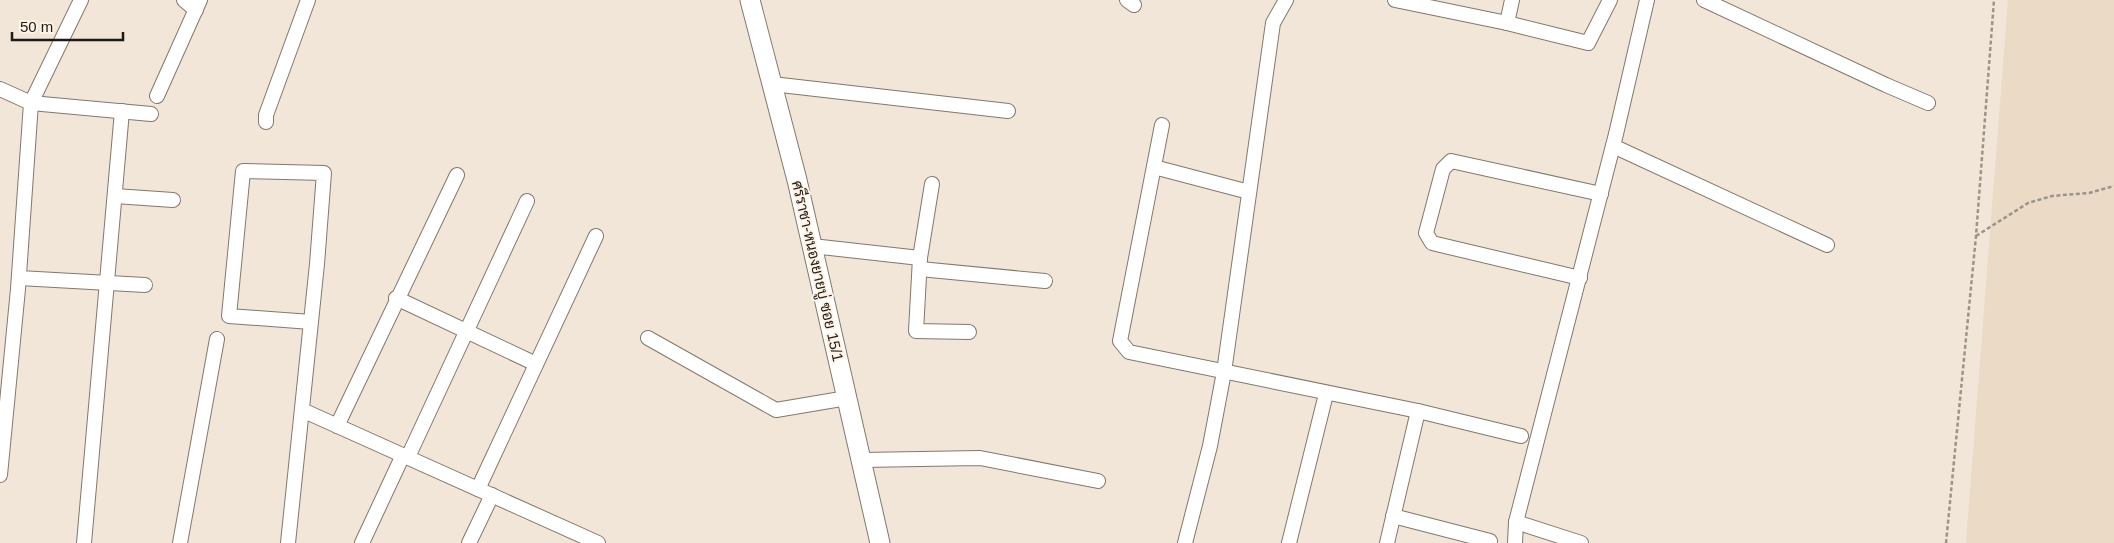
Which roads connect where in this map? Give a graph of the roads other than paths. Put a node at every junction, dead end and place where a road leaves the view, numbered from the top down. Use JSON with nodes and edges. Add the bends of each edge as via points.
{"nodes":[{"id":1,"x":81,"y":0,"type":"edge"},
{"id":2,"x":184,"y":0,"type":"edge"},
{"id":3,"x":308,"y":0,"type":"edge"},
{"id":4,"x":1286,"y":0,"type":"edge"},
{"id":5,"x":1395,"y":0,"type":"edge"},
{"id":6,"x":1512,"y":0,"type":"edge"},
{"id":7,"x":1610,"y":0,"type":"edge"},
{"id":8,"x":1647,"y":0,"type":"edge"},
{"id":9,"x":1704,"y":0,"type":"edge"},
{"id":10,"x":753,"y":2,"type":"edge"},
{"id":11,"x":198,"y":5,"type":"edge"},
{"id":12,"x":1507,"y":23,"type":"junction"},
{"id":13,"x":772,"y":84,"type":"junction"},
{"id":14,"x":0,"y":89,"type":"edge"},
{"id":15,"x":157,"y":96,"type":"dead end"},
{"id":16,"x":31,"y":102,"type":"junction"},
{"id":17,"x":1928,"y":103,"type":"dead end"},
{"id":18,"x":122,"y":111,"type":"junction"},
{"id":19,"x":1008,"y":111,"type":"dead end"},
{"id":20,"x":151,"y":114,"type":"dead end"},
{"id":21,"x":266,"y":122,"type":"dead end"},
{"id":22,"x":1162,"y":125,"type":"dead end"},
{"id":23,"x":1613,"y":146,"type":"junction"},
{"id":24,"x":265,"y":156,"type":"dead end"},
{"id":25,"x":1154,"y":167,"type":"junction"},
{"id":26,"x":265,"y":171,"type":"junction"},
{"id":27,"x":457,"y":174,"type":"dead end"},
{"id":28,"x":932,"y":184,"type":"dead end"},
{"id":29,"x":1249,"y":192,"type":"junction"},
{"id":30,"x":1601,"y":194,"type":"junction"},
{"id":31,"x":115,"y":196,"type":"junction"},
{"id":32,"x":173,"y":200,"type":"dead end"},
{"id":33,"x":527,"y":201,"type":"dead end"},
{"id":34,"x":596,"y":236,"type":"dead end"},
{"id":35,"x":1827,"y":245,"type":"dead end"},
{"id":36,"x":812,"y":246,"type":"junction"},
{"id":37,"x":920,"y":263,"type":"junction"},
{"id":38,"x":18,"y":278,"type":"junction"},
{"id":39,"x":1580,"y":278,"type":"junction"},
{"id":40,"x":1045,"y":281,"type":"dead end"},
{"id":41,"x":107,"y":282,"type":"junction"},
{"id":42,"x":145,"y":286,"type":"dead end"},
{"id":43,"x":396,"y":298,"type":"junction"},
{"id":44,"x":311,"y":322,"type":"junction"},
{"id":45,"x":466,"y":331,"type":"junction"},
{"id":46,"x":969,"y":332,"type":"dead end"},
{"id":47,"x":216,"y":338,"type":"dead end"},
{"id":48,"x":648,"y":338,"type":"dead end"},
{"id":49,"x":536,"y":364,"type":"junction"},
{"id":50,"x":1224,"y":372,"type":"junction"},
{"id":51,"x":1326,"y":394,"type":"junction"},
{"id":52,"x":847,"y":398,"type":"junction"},
{"id":53,"x":302,"y":410,"type":"junction"},
{"id":54,"x":1418,"y":411,"type":"junction"},
{"id":55,"x":337,"y":426,"type":"junction"},
{"id":56,"x":1521,"y":436,"type":"dead end"},
{"id":57,"x":405,"y":456,"type":"junction"},
{"id":58,"x":860,"y":460,"type":"junction"},
{"id":59,"x":0,"y":475,"type":"edge"},
{"id":60,"x":1098,"y":481,"type":"dead end"},
{"id":61,"x":478,"y":489,"type":"junction"},
{"id":62,"x":492,"y":495,"type":"junction"},
{"id":63,"x":1394,"y":516,"type":"junction"},
{"id":64,"x":1516,"y":522,"type":"junction"},
{"id":65,"x":570,"y":537,"type":"edge"},
{"id":66,"x":1490,"y":541,"type":"dead end"},
{"id":67,"x":84,"y":543,"type":"edge"},
{"id":68,"x":180,"y":543,"type":"edge"},
{"id":69,"x":288,"y":543,"type":"edge"},
{"id":70,"x":362,"y":543,"type":"edge"},
{"id":71,"x":469,"y":543,"type":"edge"},
{"id":72,"x":598,"y":543,"type":"edge"},
{"id":73,"x":880,"y":543,"type":"edge"},
{"id":74,"x":1185,"y":543,"type":"edge"},
{"id":75,"x":1289,"y":543,"type":"edge"},
{"id":76,"x":1387,"y":543,"type":"edge"},
{"id":77,"x":1515,"y":543,"type":"edge"},
{"id":78,"x":1581,"y":543,"type":"edge"}],
"edges":[{"from":1,"to":16,"type":"street"},
{"from":2,"to":11,"type":"street"},
{"from":3,"to":21,"type":"street"},
{"from":4,"to":29,"type":"street","via":[[1273,23]]},
{"from":5,"to":12,"type":"street"},
{"from":6,"to":12,"type":"street"},
{"from":7,"to":12,"type":"street","via":[[1588,43]]},
{"from":8,"to":23,"type":"street"},
{"from":9,"to":17,"type":"street"},
{"from":10,"to":13,"type":"street","name":"ศรีราชา-หนองยายบู่ ซอย 15/1"},
{"from":11,"to":15,"type":"street"},
{"from":13,"to":19,"type":"street"},
{"from":13,"to":36,"type":"street","name":"ศรีราชา-หนองยายบู่ ซอย 15/1"},
{"from":14,"to":16,"type":"street"},
{"from":16,"to":18,"type":"street"},
{"from":16,"to":38,"type":"street"},
{"from":18,"to":20,"type":"street"},
{"from":18,"to":31,"type":"street"},
{"from":22,"to":25,"type":"street"},
{"from":23,"to":30,"type":"street"},
{"from":23,"to":35,"type":"street"},
{"from":24,"to":26,"type":"street"},
{"from":25,"to":29,"type":"street"},
{"from":25,"to":50,"type":"street","via":[[1120,341],[1129,352]]},
{"from":26,"to":44,"type":"street","via":[[324,173]]},
{"from":26,"to":44,"type":"street","via":[[243,171],[229,316]]},
{"from":27,"to":43,"type":"street"},
{"from":28,"to":37,"type":"street"},
{"from":29,"to":50,"type":"street"},
{"from":30,"to":39,"type":"street"},
{"from":30,"to":39,"type":"street","via":[[1451,161],[1443,169],[1426,233],[1432,243]]},
{"from":31,"to":32,"type":"street"},
{"from":31,"to":41,"type":"street"},
{"from":33,"to":45,"type":"street"},
{"from":34,"to":49,"type":"street"},
{"from":36,"to":37,"type":"street"},
{"from":36,"to":52,"type":"street","name":"ศรีราชา-หนองยายบู่ ซอย 15/1"},
{"from":37,"to":40,"type":"street"},
{"from":37,"to":46,"type":"street","via":[[916,331]]},
{"from":38,"to":41,"type":"street"},
{"from":38,"to":59,"type":"street"},
{"from":39,"to":64,"type":"street"},
{"from":41,"to":42,"type":"street"},
{"from":41,"to":67,"type":"street"},
{"from":43,"to":45,"type":"street"},
{"from":43,"to":55,"type":"street"},
{"from":44,"to":53,"type":"street"},
{"from":45,"to":49,"type":"street"},
{"from":45,"to":57,"type":"street"},
{"from":47,"to":68,"type":"street"},
{"from":48,"to":52,"type":"street","via":[[776,410]]},
{"from":49,"to":61,"type":"street"},
{"from":50,"to":51,"type":"street"},
{"from":50,"to":74,"type":"street","via":[[1210,446]]},
{"from":51,"to":54,"type":"street"},
{"from":51,"to":75,"type":"street"},
{"from":52,"to":58,"type":"street","name":"ศรีราชา-หนองยายบู่ ซอย 15/1"},
{"from":53,"to":55,"type":"street"},
{"from":53,"to":69,"type":"street"},
{"from":54,"to":56,"type":"street"},
{"from":54,"to":63,"type":"street"},
{"from":55,"to":57,"type":"street"},
{"from":57,"to":61,"type":"street"},
{"from":57,"to":70,"type":"street"},
{"from":58,"to":60,"type":"street","via":[[980,458]]},
{"from":58,"to":73,"type":"street","name":"ศรีราชา-หนองยายบู่ ซอย 15/1"},
{"from":61,"to":62,"type":"street"},
{"from":62,"to":65,"type":"street"},
{"from":62,"to":71,"type":"street"},
{"from":63,"to":66,"type":"street"},
{"from":63,"to":76,"type":"street"},
{"from":64,"to":77,"type":"street"},
{"from":64,"to":78,"type":"street"},
{"from":65,"to":72,"type":"street"}]}
